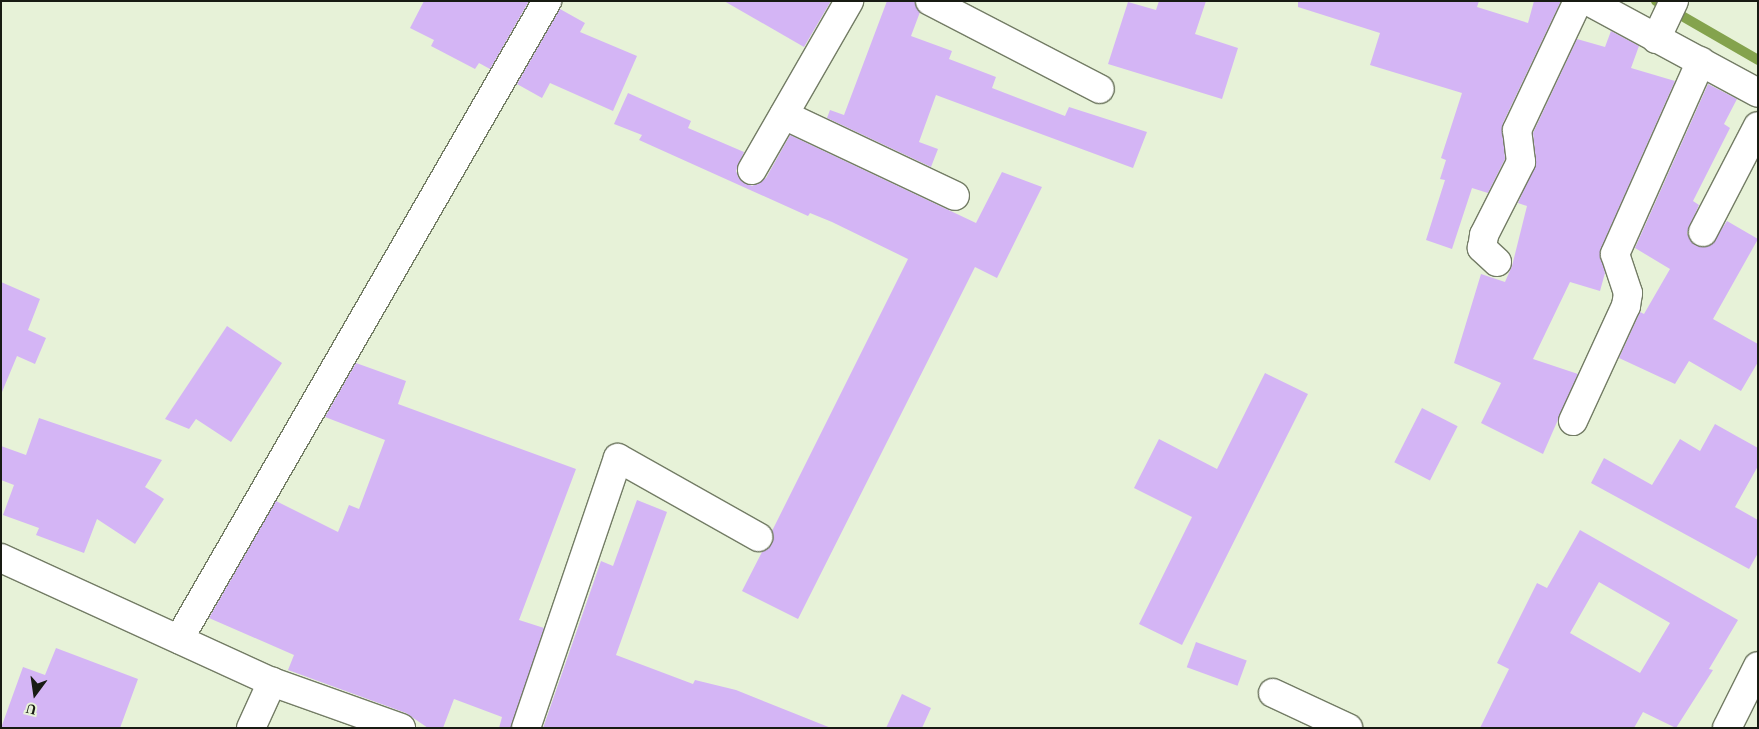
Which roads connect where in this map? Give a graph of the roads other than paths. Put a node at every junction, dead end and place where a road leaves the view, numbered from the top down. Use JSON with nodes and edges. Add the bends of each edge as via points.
{"nodes":[{"id":1,"x":547,"y":1,"type":"edge"},
{"id":2,"x":849,"y":1,"type":"edge"},
{"id":3,"x":930,"y":1,"type":"edge"},
{"id":4,"x":1578,"y":1,"type":"edge"},
{"id":5,"x":1588,"y":1,"type":"edge"},
{"id":6,"x":1665,"y":21,"type":"edge"},
{"id":7,"x":1701,"y":61,"type":"junction"},
{"id":8,"x":1100,"y":89,"type":"dead end"},
{"id":9,"x":1758,"y":93,"type":"edge"},
{"id":10,"x":784,"y":115,"type":"junction"},
{"id":11,"x":1758,"y":126,"type":"edge"},
{"id":12,"x":752,"y":170,"type":"dead end"},
{"id":13,"x":955,"y":196,"type":"dead end"},
{"id":14,"x":1703,"y":232,"type":"dead end"},
{"id":15,"x":1498,"y":262,"type":"dead end"},
{"id":16,"x":1573,"y":420,"type":"dead end"},
{"id":17,"x":758,"y":537,"type":"dead end"},
{"id":18,"x":1,"y":558,"type":"edge"},
{"id":19,"x":179,"y":639,"type":"junction"},
{"id":20,"x":1758,"y":666,"type":"edge"},
{"id":21,"x":272,"y":682,"type":"junction"},
{"id":22,"x":1273,"y":693,"type":"dead end"},
{"id":23,"x":252,"y":728,"type":"edge"},
{"id":24,"x":401,"y":728,"type":"edge"},
{"id":25,"x":526,"y":728,"type":"edge"},
{"id":26,"x":1348,"y":728,"type":"edge"},
{"id":27,"x":1727,"y":728,"type":"edge"}],
"edges":[{"from":1,"to":19,"type":"street"},
{"from":2,"to":10,"type":"street"},
{"from":3,"to":8,"type":"street"},
{"from":4,"to":15,"type":"street","via":[[1517,130],[1521,162],[1484,235],[1482,248]]},
{"from":5,"to":6,"type":"street"},
{"from":6,"to":7,"type":"street"},
{"from":7,"to":9,"type":"street"},
{"from":7,"to":16,"type":"street","via":[[1616,254],[1628,293],[1626,306]]},
{"from":10,"to":12,"type":"street"},
{"from":10,"to":13,"type":"street"},
{"from":11,"to":14,"type":"street"},
{"from":17,"to":25,"type":"street","via":[[618,458]]},
{"from":18,"to":19,"type":"street"},
{"from":19,"to":21,"type":"street"},
{"from":20,"to":27,"type":"street"},
{"from":21,"to":23,"type":"street"},
{"from":21,"to":24,"type":"street"},
{"from":22,"to":26,"type":"street"}]}
